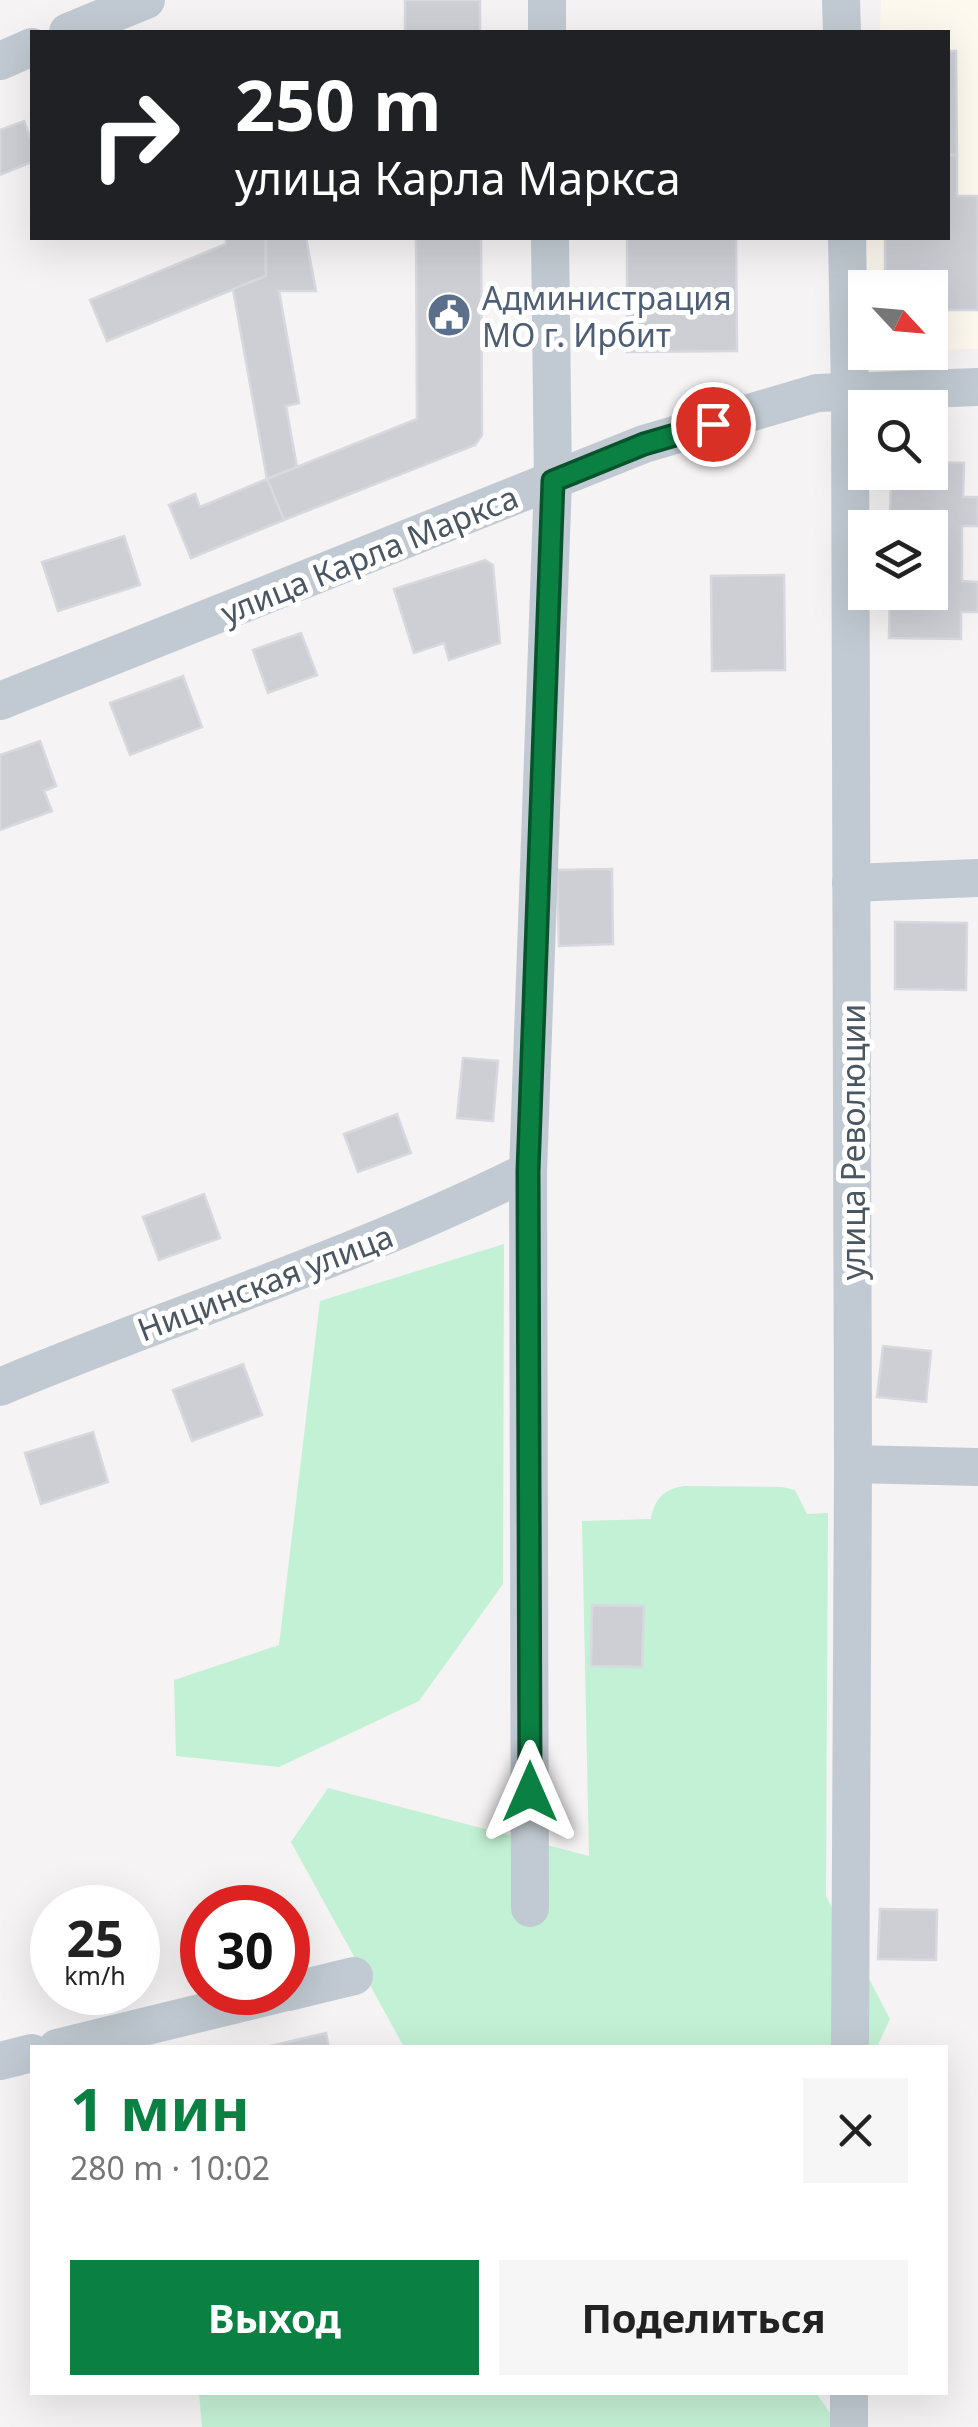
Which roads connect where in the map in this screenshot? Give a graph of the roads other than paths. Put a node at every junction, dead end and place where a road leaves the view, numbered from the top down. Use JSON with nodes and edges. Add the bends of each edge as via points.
{"nodes":[{"id":1,"x":146,"y":0,"type":"edge"},
{"id":2,"x":547,"y":0,"type":"edge"},
{"id":3,"x":842,"y":0,"type":"edge"},
{"id":4,"x":73,"y":30,"type":"edge"},
{"id":5,"x":547,"y":30,"type":"edge"},
{"id":6,"x":842,"y":30,"type":"edge"},
{"id":7,"x":30,"y":48,"type":"edge"},
{"id":8,"x":0,"y":61,"type":"edge"},
{"id":9,"x":550,"y":240,"type":"edge"},
{"id":10,"x":847,"y":240,"type":"edge"},
{"id":11,"x":978,"y":387,"type":"edge"},
{"id":12,"x":848,"y":390,"type":"edge"},
{"id":13,"x":850,"y":390,"type":"joint"},
{"id":14,"x":553,"y":481,"type":"junction"},
{"id":15,"x":850,"y":490,"type":"edge"},
{"id":16,"x":0,"y":701,"type":"edge"},
{"id":17,"x":978,"y":878,"type":"edge"},
{"id":18,"x":851,"y":883,"type":"junction"},
{"id":19,"x":528,"y":1171,"type":"junction"},
{"id":20,"x":0,"y":1387,"type":"edge"},
{"id":21,"x":853,"y":1464,"type":"junction"},
{"id":22,"x":978,"y":1468,"type":"edge"},
{"id":23,"x":530,"y":1908,"type":"dead end"},
{"id":24,"x":354,"y":1976,"type":"dead end"},
{"id":25,"x":310,"y":1987,"type":"edge"},
{"id":26,"x":192,"y":2015,"type":"edge"},
{"id":27,"x":68,"y":2045,"type":"edge"},
{"id":28,"x":850,"y":2045,"type":"edge"},
{"id":29,"x":30,"y":2054,"type":"edge"},
{"id":30,"x":0,"y":2061,"type":"edge"},
{"id":31,"x":849,"y":2395,"type":"edge"},
{"id":32,"x":848,"y":2427,"type":"edge"}],
"edges":[{"from":1,"to":4,"type":"street"},
{"from":2,"to":5,"type":"street"},
{"from":3,"to":6,"type":"street"},
{"from":7,"to":8,"type":"street"},
{"from":9,"to":14,"type":"street"},
{"from":10,"to":13,"type":"street","name":"улица Революции"},
{"from":11,"to":13,"type":"street","name":"улица Карла Маркса"},
{"from":12,"to":14,"type":"street","name":"улица Карла Маркса","via":[[817,393],[644,444]]},
{"from":14,"to":16,"type":"street","name":"улица Карла Маркса"},
{"from":14,"to":19,"type":"street"},
{"from":15,"to":18,"type":"street","name":"улица Революции"},
{"from":17,"to":18,"type":"street"},
{"from":18,"to":21,"type":"street","name":"улица Революции"},
{"from":19,"to":20,"type":"street","name":"Ницинская улица","via":[[441,1214]]},
{"from":19,"to":23,"type":"street"},
{"from":21,"to":22,"type":"street"},
{"from":21,"to":28,"type":"street","name":"улица Революции"},
{"from":24,"to":25,"type":"street"},
{"from":26,"to":27,"type":"street"},
{"from":29,"to":30,"type":"street"},
{"from":31,"to":32,"type":"street"}]}
